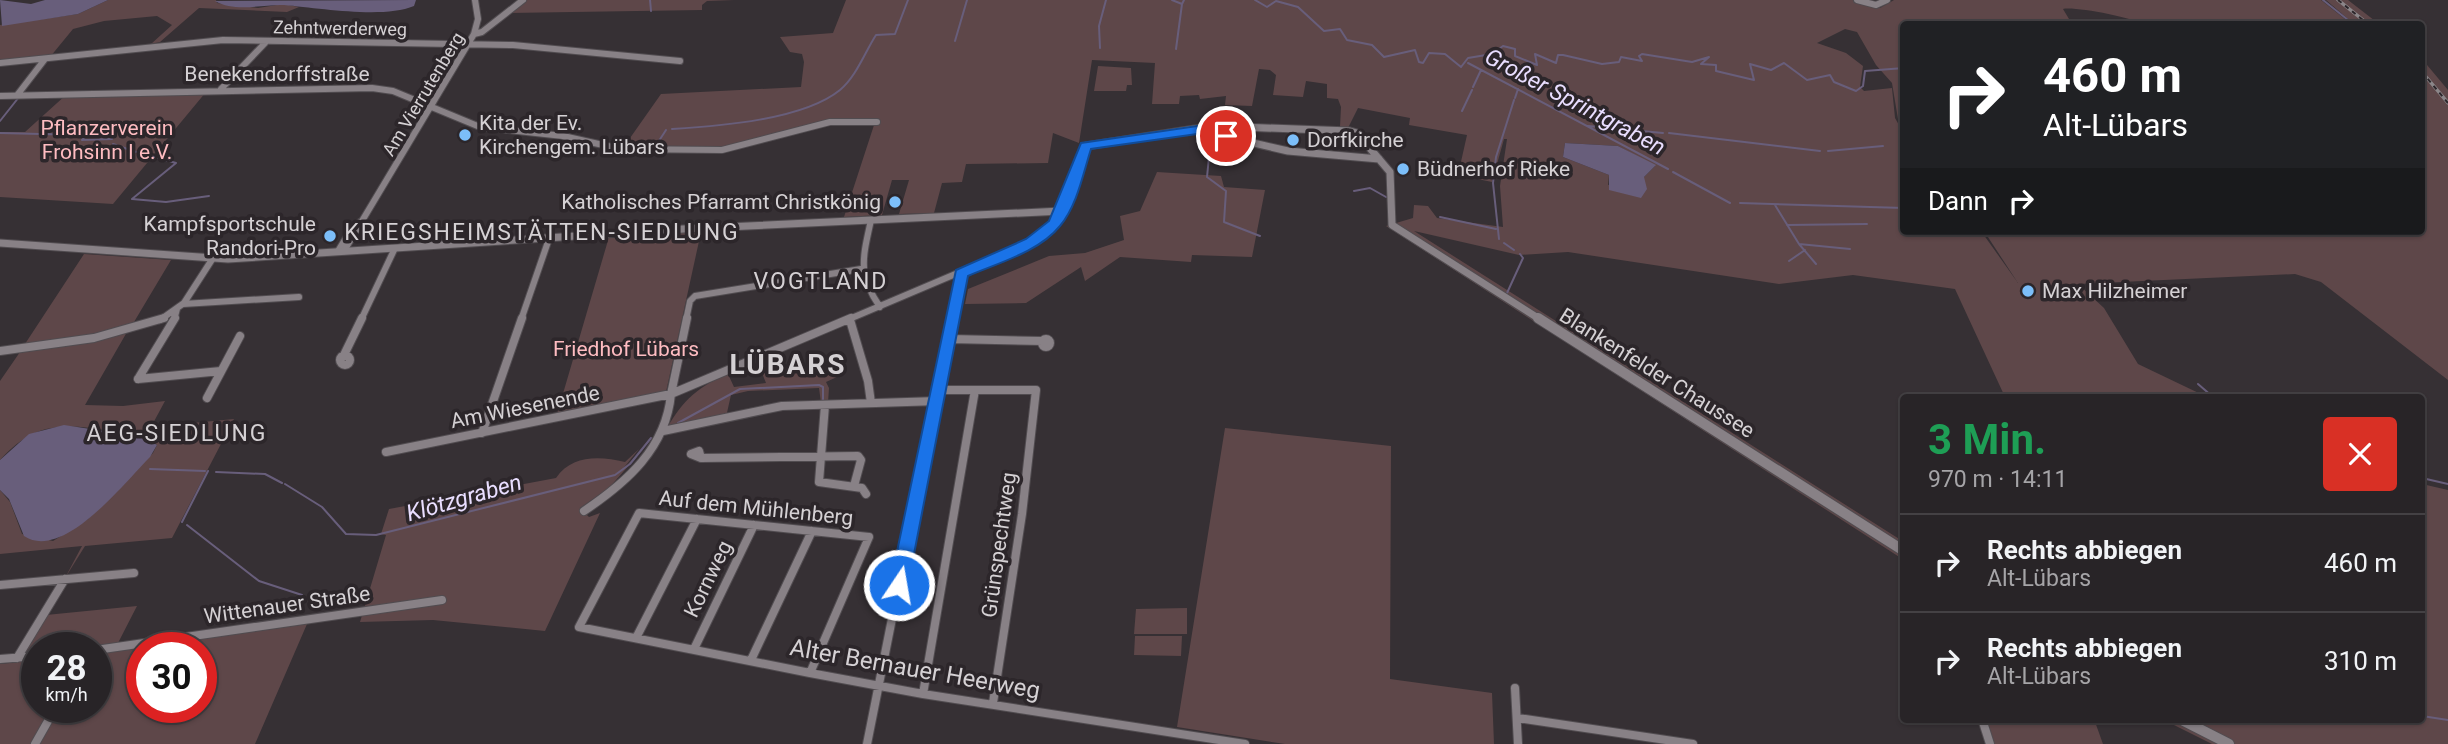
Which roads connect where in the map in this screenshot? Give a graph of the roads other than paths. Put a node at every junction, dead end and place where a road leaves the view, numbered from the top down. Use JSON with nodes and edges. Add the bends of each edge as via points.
{"nodes":[{"id":1,"x":475,"y":0,"type":"edge"},
{"id":2,"x":523,"y":0,"type":"edge"},
{"id":3,"x":1857,"y":0,"type":"edge"},
{"id":4,"x":1887,"y":0,"type":"edge"},
{"id":5,"x":474,"y":34,"type":"junction"},
{"id":6,"x":265,"y":43,"type":"dead end"},
{"id":7,"x":467,"y":44,"type":"junction"},
{"id":8,"x":45,"y":59,"type":"junction"},
{"id":9,"x":680,"y":61,"type":"dead end"},
{"id":10,"x":0,"y":63,"type":"edge"},
{"id":11,"x":221,"y":89,"type":"junction"},
{"id":12,"x":18,"y":94,"type":"junction"},
{"id":13,"x":0,"y":96,"type":"edge"},
{"id":14,"x":430,"y":108,"type":"junction"},
{"id":15,"x":877,"y":122,"type":"dead end"},
{"id":16,"x":1227,"y":125,"type":"junction"},
{"id":17,"x":1197,"y":130,"type":"junction"},
{"id":18,"x":1226,"y":136,"type":"junction"},
{"id":19,"x":1379,"y":159,"type":"junction"},
{"id":20,"x":1062,"y":211,"type":"junction"},
{"id":21,"x":871,"y":220,"type":"junction"},
{"id":22,"x":550,"y":236,"type":"junction"},
{"id":23,"x":0,"y":243,"type":"edge"},
{"id":24,"x":392,"y":248,"type":"junction"},
{"id":25,"x":341,"y":251,"type":"junction"},
{"id":26,"x":213,"y":258,"type":"junction"},
{"id":27,"x":861,"y":269,"type":"junction"},
{"id":28,"x":961,"y":273,"type":"junction"},
{"id":29,"x":299,"y":297,"type":"dead end"},
{"id":30,"x":180,"y":307,"type":"junction"},
{"id":31,"x":880,"y":307,"type":"junction"},
{"id":32,"x":850,"y":320,"type":"junction"},
{"id":33,"x":240,"y":336,"type":"dead end"},
{"id":34,"x":950,"y":338,"type":"junction"},
{"id":35,"x":1043,"y":341,"type":"dead end"},
{"id":36,"x":0,"y":351,"type":"edge"},
{"id":37,"x":343,"y":357,"type":"dead end"},
{"id":38,"x":221,"y":371,"type":"junction"},
{"id":39,"x":940,"y":390,"type":"junction"},
{"id":40,"x":975,"y":390,"type":"junction"},
{"id":41,"x":671,"y":394,"type":"junction"},
{"id":42,"x":207,"y":398,"type":"dead end"},
{"id":43,"x":937,"y":401,"type":"junction"},
{"id":44,"x":871,"y":403,"type":"junction"},
{"id":45,"x":825,"y":405,"type":"junction"},
{"id":46,"x":663,"y":431,"type":"junction"},
{"id":47,"x":482,"y":433,"type":"junction"},
{"id":48,"x":386,"y":452,"type":"dead end"},
{"id":49,"x":822,"y":457,"type":"junction"},
{"id":50,"x":701,"y":458,"type":"dead end"},
{"id":51,"x":854,"y":486,"type":"junction"},
{"id":52,"x":866,"y":494,"type":"dead end"},
{"id":53,"x":584,"y":512,"type":"dead end"},
{"id":54,"x":696,"y":519,"type":"junction"},
{"id":55,"x":754,"y":525,"type":"junction"},
{"id":56,"x":811,"y":531,"type":"junction"},
{"id":57,"x":1900,"y":548,"type":"edge"},
{"id":58,"x":134,"y":573,"type":"dead end"},
{"id":59,"x":65,"y":579,"type":"junction"},
{"id":60,"x":0,"y":585,"type":"edge"},
{"id":61,"x":442,"y":600,"type":"dead end"},
{"id":62,"x":579,"y":627,"type":"joint"},
{"id":63,"x":636,"y":638,"type":"junction"},
{"id":64,"x":112,"y":648,"type":"edge"},
{"id":65,"x":694,"y":649,"type":"junction"},
{"id":66,"x":17,"y":658,"type":"junction"},
{"id":67,"x":21,"y":658,"type":"edge"},
{"id":68,"x":0,"y":659,"type":"edge"},
{"id":69,"x":751,"y":660,"type":"junction"},
{"id":70,"x":810,"y":673,"type":"junction"},
{"id":71,"x":878,"y":686,"type":"junction"},
{"id":72,"x":1516,"y":688,"type":"dead end"},
{"id":73,"x":923,"y":694,"type":"junction"},
{"id":74,"x":993,"y":703,"type":"junction"},
{"id":75,"x":1518,"y":718,"type":"junction"},
{"id":76,"x":47,"y":723,"type":"edge"},
{"id":77,"x":1983,"y":723,"type":"edge"},
{"id":78,"x":2188,"y":723,"type":"edge"},
{"id":79,"x":35,"y":744,"type":"edge"},
{"id":80,"x":867,"y":744,"type":"edge"},
{"id":81,"x":1245,"y":744,"type":"edge"},
{"id":82,"x":1518,"y":744,"type":"edge"},
{"id":83,"x":1693,"y":744,"type":"edge"},
{"id":84,"x":1990,"y":744,"type":"edge"},
{"id":85,"x":2229,"y":744,"type":"edge"}],
"edges":[{"from":1,"to":5,"type":"street","via":[[478,19]]},
{"from":2,"to":5,"type":"street","name":"Am Vierrutenberg"},
{"from":3,"to":4,"type":"street","via":[[1876,5]]},
{"from":5,"to":7,"type":"street","name":"Am Vierrutenberg"},
{"from":6,"to":11,"type":"street"},
{"from":7,"to":8,"type":"street","name":"Zehntwerderweg","via":[[210,40]]},
{"from":7,"to":9,"type":"street","name":"Zehntwerderweg"},
{"from":7,"to":14,"type":"street","name":"Am Vierrutenberg"},
{"from":8,"to":10,"type":"street","name":"Zehntwerderweg"},
{"from":8,"to":12,"type":"street"},
{"from":11,"to":12,"type":"street","name":"Benekendorffstraße"},
{"from":11,"to":14,"type":"street","name":"Benekendorffstraße","via":[[372,88],[393,91]]},
{"from":12,"to":13,"type":"street","name":"Benekendorffstraße"},
{"from":14,"to":15,"type":"street","name":"Benekendorffstraße","via":[[480,127],[563,136],[621,149],[722,150],[830,122]]},
{"from":14,"to":25,"type":"street","name":"Am Vierrutenberg"},
{"from":16,"to":17,"type":"street"},
{"from":16,"to":18,"type":"street"},
{"from":16,"to":19,"type":"street","via":[[1350,131]]},
{"from":17,"to":18,"type":"street"},
{"from":17,"to":20,"type":"street","via":[[1086,146]]},
{"from":18,"to":19,"type":"street","via":[[1288,151]]},
{"from":19,"to":57,"type":"street","name":"Blankenfelder Chaussee","via":[[1390,172],[1392,225]]},
{"from":20,"to":21,"type":"street"},
{"from":20,"to":28,"type":"street","via":[[1054,224],[1031,242]]},
{"from":21,"to":22,"type":"street"},
{"from":21,"to":27,"type":"street"},
{"from":22,"to":24,"type":"street"},
{"from":22,"to":47,"type":"street"},
{"from":23,"to":26,"type":"street"},
{"from":24,"to":25,"type":"street"},
{"from":24,"to":37,"type":"street"},
{"from":25,"to":26,"type":"street"},
{"from":26,"to":30,"type":"street"},
{"from":27,"to":31,"type":"street","via":[[863,283]]},
{"from":27,"to":41,"type":"street","via":[[695,296],[690,301]]},
{"from":28,"to":31,"type":"street"},
{"from":28,"to":34,"type":"street"},
{"from":29,"to":30,"type":"street"},
{"from":30,"to":36,"type":"street","via":[[136,328]]},
{"from":30,"to":38,"type":"street","via":[[138,379]]},
{"from":31,"to":32,"type":"street"},
{"from":32,"to":41,"type":"street"},
{"from":32,"to":44,"type":"street"},
{"from":33,"to":38,"type":"street"},
{"from":34,"to":35,"type":"street"},
{"from":34,"to":39,"type":"street"},
{"from":38,"to":42,"type":"street"},
{"from":39,"to":40,"type":"street"},
{"from":39,"to":43,"type":"street"},
{"from":40,"to":73,"type":"street"},
{"from":40,"to":74,"type":"street","name":"Grünspechtweg","via":[[1036,390]]},
{"from":41,"to":46,"type":"street"},
{"from":41,"to":47,"type":"street","name":"Am Wiesenende"},
{"from":43,"to":44,"type":"street"},
{"from":43,"to":71,"type":"street"},
{"from":44,"to":45,"type":"street"},
{"from":45,"to":46,"type":"street","via":[[782,406]]},
{"from":45,"to":49,"type":"street"},
{"from":46,"to":53,"type":"street","via":[[618,486]]},
{"from":47,"to":48,"type":"street","name":"Am Wiesenende"},
{"from":49,"to":50,"type":"street"},
{"from":49,"to":51,"type":"street","via":[[819,482]]},
{"from":49,"to":51,"type":"street","via":[[860,458]]},
{"from":51,"to":52,"type":"street"},
{"from":54,"to":55,"type":"street","name":"Auf dem Mühlenberg"},
{"from":54,"to":62,"type":"street","name":"Auf dem Mühlenberg","via":[[639,513]]},
{"from":54,"to":63,"type":"street"},
{"from":55,"to":56,"type":"street","name":"Auf dem Mühlenberg"},
{"from":55,"to":65,"type":"street","name":"Kornweg"},
{"from":56,"to":69,"type":"street"},
{"from":56,"to":70,"type":"street","name":"Auf dem Mühlenberg","via":[[869,537]]},
{"from":58,"to":59,"type":"street"},
{"from":59,"to":60,"type":"street"},
{"from":59,"to":66,"type":"street"},
{"from":61,"to":64,"type":"street","name":"Wittenauer Straße"},
{"from":62,"to":63,"type":"street","name":"Alter Bernauer Heerweg"},
{"from":63,"to":65,"type":"street","name":"Alter Bernauer Heerweg"},
{"from":65,"to":69,"type":"street","name":"Alter Bernauer Heerweg"},
{"from":66,"to":67,"type":"street"},
{"from":66,"to":68,"type":"street"},
{"from":69,"to":70,"type":"street","name":"Alter Bernauer Heerweg"},
{"from":70,"to":71,"type":"street","name":"Alter Bernauer Heerweg"},
{"from":71,"to":73,"type":"street","name":"Alter Bernauer Heerweg"},
{"from":71,"to":80,"type":"street"},
{"from":72,"to":75,"type":"street"},
{"from":73,"to":74,"type":"street","name":"Alter Bernauer Heerweg"},
{"from":74,"to":81,"type":"street","name":"Alter Bernauer Heerweg"},
{"from":75,"to":82,"type":"street"},
{"from":75,"to":83,"type":"street"},
{"from":76,"to":79,"type":"street"},
{"from":77,"to":84,"type":"street"},
{"from":78,"to":85,"type":"street"}]}
